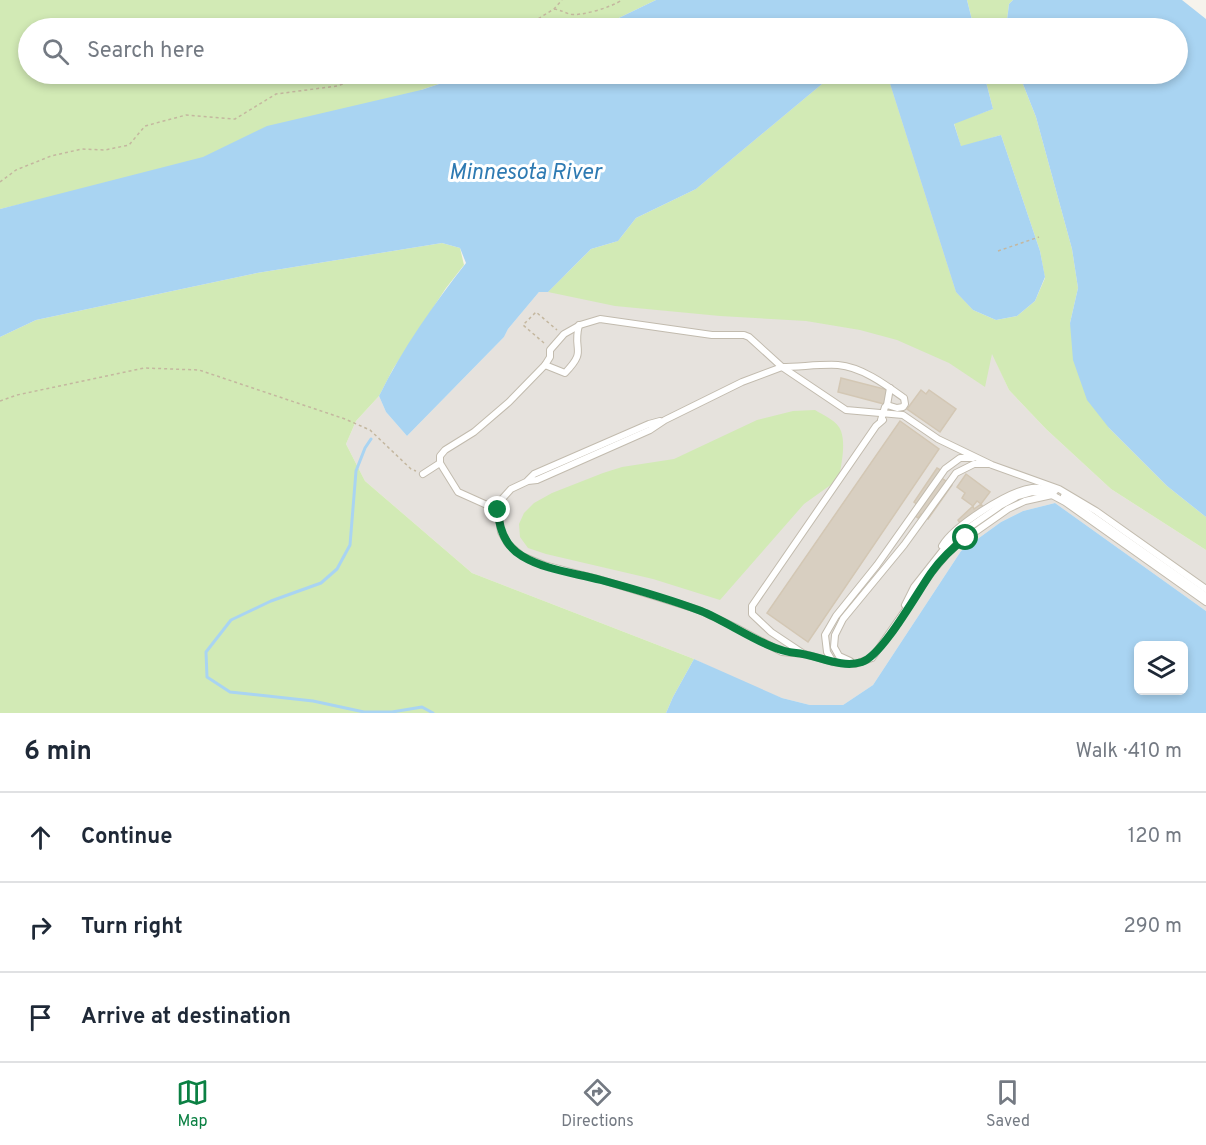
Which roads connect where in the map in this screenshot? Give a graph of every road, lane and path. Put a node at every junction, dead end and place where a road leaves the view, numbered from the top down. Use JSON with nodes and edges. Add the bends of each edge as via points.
{"nodes":[{"id":1,"x":562,"y":0,"type":"edge"},
{"id":2,"x":622,"y":0,"type":"edge"},
{"id":3,"x":554,"y":9,"type":"junction"},
{"id":4,"x":539,"y":18,"type":"edge"},
{"id":5,"x":343,"y":84,"type":"edge"},
{"id":6,"x":0,"y":182,"type":"edge"},
{"id":7,"x":1039,"y":237,"type":"dead end"},
{"id":8,"x":998,"y":251,"type":"dead end"},
{"id":9,"x":579,"y":325,"type":"junction"},
{"id":10,"x":564,"y":334,"type":"junction"},
{"id":11,"x":550,"y":350,"type":"junction"},
{"id":12,"x":545,"y":365,"type":"junction"},
{"id":13,"x":782,"y":367,"type":"junction"},
{"id":14,"x":890,"y":388,"type":"junction"},
{"id":15,"x":0,"y":401,"type":"edge"},
{"id":16,"x":887,"y":405,"type":"junction"},
{"id":17,"x":882,"y":417,"type":"junction"},
{"id":18,"x":440,"y":463,"type":"junction"},
{"id":19,"x":992,"y":465,"type":"junction"},
{"id":20,"x":423,"y":474,"type":"joint"},
{"id":21,"x":1052,"y":495,"type":"junction"},
{"id":22,"x":498,"y":510,"type":"junction"},
{"id":23,"x":933,"y":561,"type":"junction"},
{"id":24,"x":1206,"y":589,"type":"edge"},
{"id":25,"x":1206,"y":596,"type":"edge"},
{"id":26,"x":1206,"y":602,"type":"edge"},
{"id":27,"x":891,"y":633,"type":"junction"},
{"id":28,"x":805,"y":654,"type":"junction"},
{"id":29,"x":833,"y":662,"type":"junction"},
{"id":30,"x":855,"y":664,"type":"junction"}],
"edges":[{"from":1,"to":3,"type":"path"},
{"from":2,"to":3,"type":"path","via":[[608,8],[576,14]]},
{"from":3,"to":4,"type":"path"},
{"from":5,"to":6,"type":"path","via":[[276,94],[235,119],[186,115],[145,126],[129,145],[51,156],[16,170]]},
{"from":7,"to":8,"type":"path"},
{"from":9,"to":10,"type":"lane"},
{"from":9,"to":12,"type":"lane","via":[[577,361],[565,373]]},
{"from":9,"to":13,"type":"lane","via":[[600,319],[712,335],[744,335]]},
{"from":10,"to":11,"type":"lane"},
{"from":10,"to":11,"type":"path","via":[[536,312],[524,326]]},
{"from":11,"to":12,"type":"lane"},
{"from":12,"to":18,"type":"lane","via":[[494,416],[445,450]]},
{"from":13,"to":14,"type":"lane","via":[[854,368]]},
{"from":13,"to":17,"type":"lane","via":[[846,410]]},
{"from":13,"to":22,"type":"lane","via":[[742,382],[650,430],[511,489]]},
{"from":14,"to":16,"type":"lane"},
{"from":14,"to":16,"type":"lane","via":[[904,398],[905,404],[897,408]]},
{"from":15,"to":20,"type":"path","via":[[144,368],[199,370],[370,430],[411,469]]},
{"from":16,"to":17,"type":"lane"},
{"from":17,"to":19,"type":"lane","via":[[903,415],[938,439]]},
{"from":17,"to":28,"type":"lane","via":[[753,606],[752,614],[760,622]]},
{"from":18,"to":20,"type":"lane"},
{"from":18,"to":22,"type":"lane","via":[[458,492]]},
{"from":19,"to":24,"type":"lane","via":[[1081,501]]},
{"from":19,"to":29,"type":"lane","via":[[970,457],[960,458],[945,469],[825,634],[827,652]]},
{"from":19,"to":30,"type":"lane","via":[[974,464],[956,473],[843,619],[834,647],[839,656]]},
{"from":21,"to":23,"type":"lane","via":[[1032,492],[1018,496],[951,540]]},
{"from":21,"to":26,"type":"lane"},
{"from":21,"to":27,"type":"lane","via":[[1008,509],[951,549]]},
{"from":22,"to":28,"type":"lane","via":[[501,532],[522,556],[699,610],[782,652]]},
{"from":23,"to":25,"type":"lane","via":[[948,536],[989,507],[1016,491],[1044,488],[1068,498]]},
{"from":23,"to":27,"type":"lane","via":[[914,587]]},
{"from":27,"to":30,"type":"lane","via":[[873,658]]},
{"from":28,"to":29,"type":"lane"},
{"from":29,"to":30,"type":"lane"}]}
